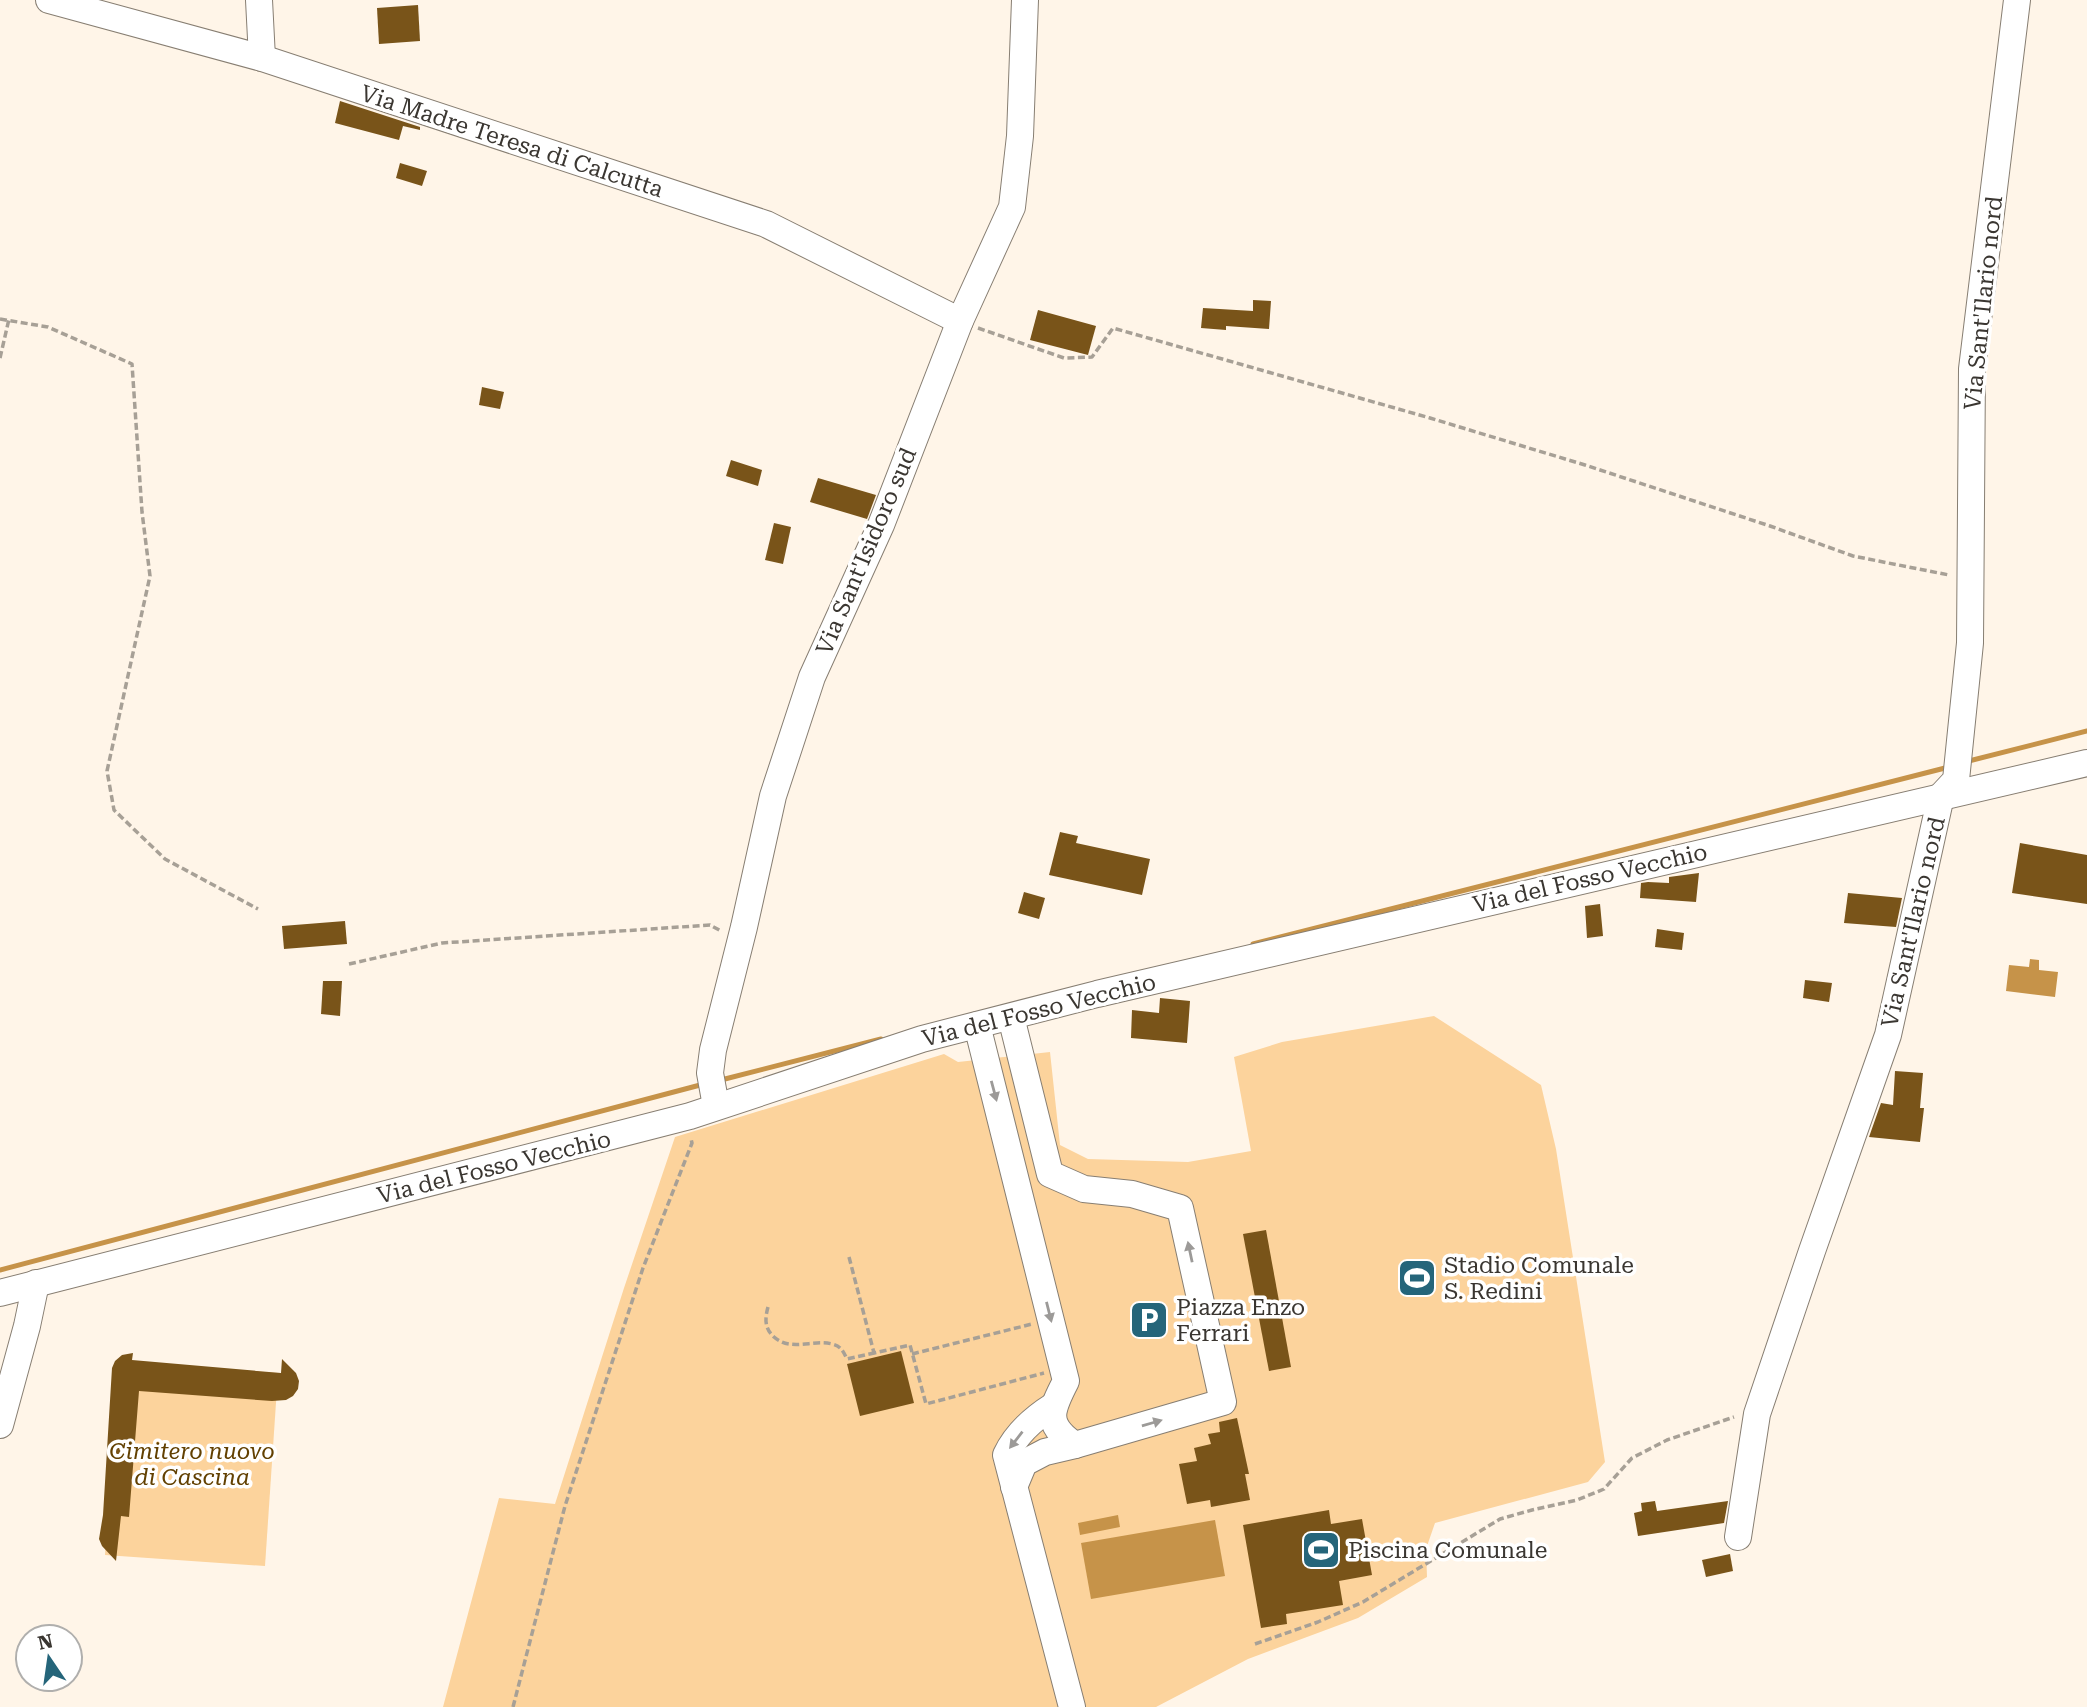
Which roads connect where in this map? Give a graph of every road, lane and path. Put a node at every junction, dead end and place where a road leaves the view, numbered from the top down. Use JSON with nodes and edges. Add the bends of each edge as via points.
{"nodes":[{"id":1,"x":48,"y":0,"type":"edge"},
{"id":2,"x":259,"y":0,"type":"edge"},
{"id":3,"x":1025,"y":0,"type":"edge"},
{"id":4,"x":2017,"y":0,"type":"edge"},
{"id":5,"x":262,"y":58,"type":"junction"},
{"id":6,"x":0,"y":319,"type":"edge"},
{"id":7,"x":9,"y":319,"type":"junction"},
{"id":8,"x":960,"y":321,"type":"junction"},
{"id":9,"x":0,"y":358,"type":"edge"},
{"id":10,"x":1970,"y":579,"type":"junction"},
{"id":11,"x":2087,"y":762,"type":"edge"},
{"id":12,"x":1949,"y":788,"type":"junction"},
{"id":13,"x":258,"y":909,"type":"dead end"},
{"id":14,"x":741,"y":940,"type":"junction"},
{"id":15,"x":349,"y":964,"type":"dead end"},
{"id":16,"x":1011,"y":1017,"type":"junction"},
{"id":17,"x":977,"y":1026,"type":"junction"},
{"id":18,"x":713,"y":1090,"type":"junction"},
{"id":19,"x":690,"y":1116,"type":"junction"},
{"id":20,"x":1050,"y":1174,"type":"junction"},
{"id":21,"x":1019,"y":1188,"type":"junction"},
{"id":22,"x":849,"y":1256,"type":"dead end"},
{"id":23,"x":36,"y":1283,"type":"junction"},
{"id":24,"x":0,"y":1293,"type":"edge"},
{"id":25,"x":768,"y":1307,"type":"dead end"},
{"id":26,"x":1051,"y":1320,"type":"junction"},
{"id":27,"x":873,"y":1353,"type":"junction"},
{"id":28,"x":912,"y":1354,"type":"junction"},
{"id":29,"x":1063,"y":1368,"type":"junction"},
{"id":30,"x":1053,"y":1406,"type":"junction"},
{"id":31,"x":1756,"y":1414,"type":"junction"},
{"id":32,"x":0,"y":1425,"type":"edge"},
{"id":33,"x":1075,"y":1445,"type":"junction"},
{"id":34,"x":1014,"y":1487,"type":"junction"},
{"id":35,"x":1738,"y":1537,"type":"dead end"},
{"id":36,"x":1255,"y":1644,"type":"dead end"},
{"id":37,"x":513,"y":1707,"type":"edge"},
{"id":38,"x":1072,"y":1707,"type":"edge"}],
"edges":[{"from":1,"to":5,"type":"street","name":"Via Madre Teresa di Calcutta"},
{"from":2,"to":5,"type":"street"},
{"from":3,"to":8,"type":"street","name":"Via Sant'Isidoro sud","via":[[1012,207]]},
{"from":4,"to":10,"type":"street","name":"Via Sant'Ilario nord","via":[[1972,369]]},
{"from":5,"to":8,"type":"street","name":"Via Madre Teresa di Calcutta","via":[[766,224]]},
{"from":6,"to":7,"type":"path"},
{"from":7,"to":9,"type":"path"},
{"from":7,"to":13,"type":"path","via":[[48,327],[132,363],[150,576],[107,771],[114,810],[165,859]]},
{"from":8,"to":10,"type":"path","via":[[1064,358],[1092,358],[1113,328],[1585,465],[1853,556]]},
{"from":8,"to":14,"type":"street","name":"Via Sant'Isidoro sud","via":[[881,525],[812,677],[773,796]]},
{"from":10,"to":12,"type":"street","name":"Via Sant'Ilario nord","via":[[1970,643],[1960,748]]},
{"from":11,"to":12,"type":"street","name":"Via del Fosso Vecchio"},
{"from":12,"to":16,"type":"street","name":"Via del Fosso Vecchio"},
{"from":12,"to":31,"type":"street","name":"Via Sant'Ilario nord","via":[[1888,1034]]},
{"from":14,"to":15,"type":"path","via":[[710,925],[442,943]]},
{"from":14,"to":18,"type":"street","name":"Via Sant'Isidoro sud","via":[[713,1051]]},
{"from":16,"to":17,"type":"street","name":"Via del Fosso Vecchio"},
{"from":16,"to":20,"type":"street"},
{"from":17,"to":18,"type":"street","name":"Via del Fosso Vecchio"},
{"from":17,"to":21,"type":"street","one_way":true},
{"from":18,"to":19,"type":"street","name":"Via del Fosso Vecchio"},
{"from":19,"to":23,"type":"street","name":"Via del Fosso Vecchio"},
{"from":19,"to":37,"type":"path","via":[[692,1143],[643,1268],[565,1506]]},
{"from":20,"to":21,"type":"street"},
{"from":33,"to":20,"type":"street","one_way":true,"via":[[1223,1402],[1180,1208],[1132,1194],[1083,1189]]},
{"from":21,"to":26,"type":"street","one_way":true},
{"from":22,"to":27,"type":"path"},
{"from":23,"to":24,"type":"street","name":"Via del Fosso Vecchio"},
{"from":23,"to":32,"type":"street"},
{"from":25,"to":27,"type":"path","via":[[765,1320],[776,1339],[790,1345],[834,1344],[847,1359]]},
{"from":26,"to":28,"type":"path"},
{"from":26,"to":29,"type":"street"},
{"from":27,"to":28,"type":"path","via":[[910,1345]]},
{"from":28,"to":29,"type":"path","via":[[926,1404]]},
{"from":29,"to":30,"type":"street","via":[[1066,1381]]},
{"from":30,"to":33,"type":"street","via":[[1053,1422]]},
{"from":30,"to":34,"type":"street","one_way":true,"via":[[1012,1442],[1006,1455]]},
{"from":31,"to":35,"type":"street","name":"Via Sant'Ilario nord"},
{"from":31,"to":36,"type":"path","via":[[1750,1412],[1667,1440],[1632,1458],[1604,1489],[1500,1520],[1363,1602]]},
{"from":33,"to":34,"type":"street","via":[[1024,1463]]},
{"from":34,"to":38,"type":"street"}]}
